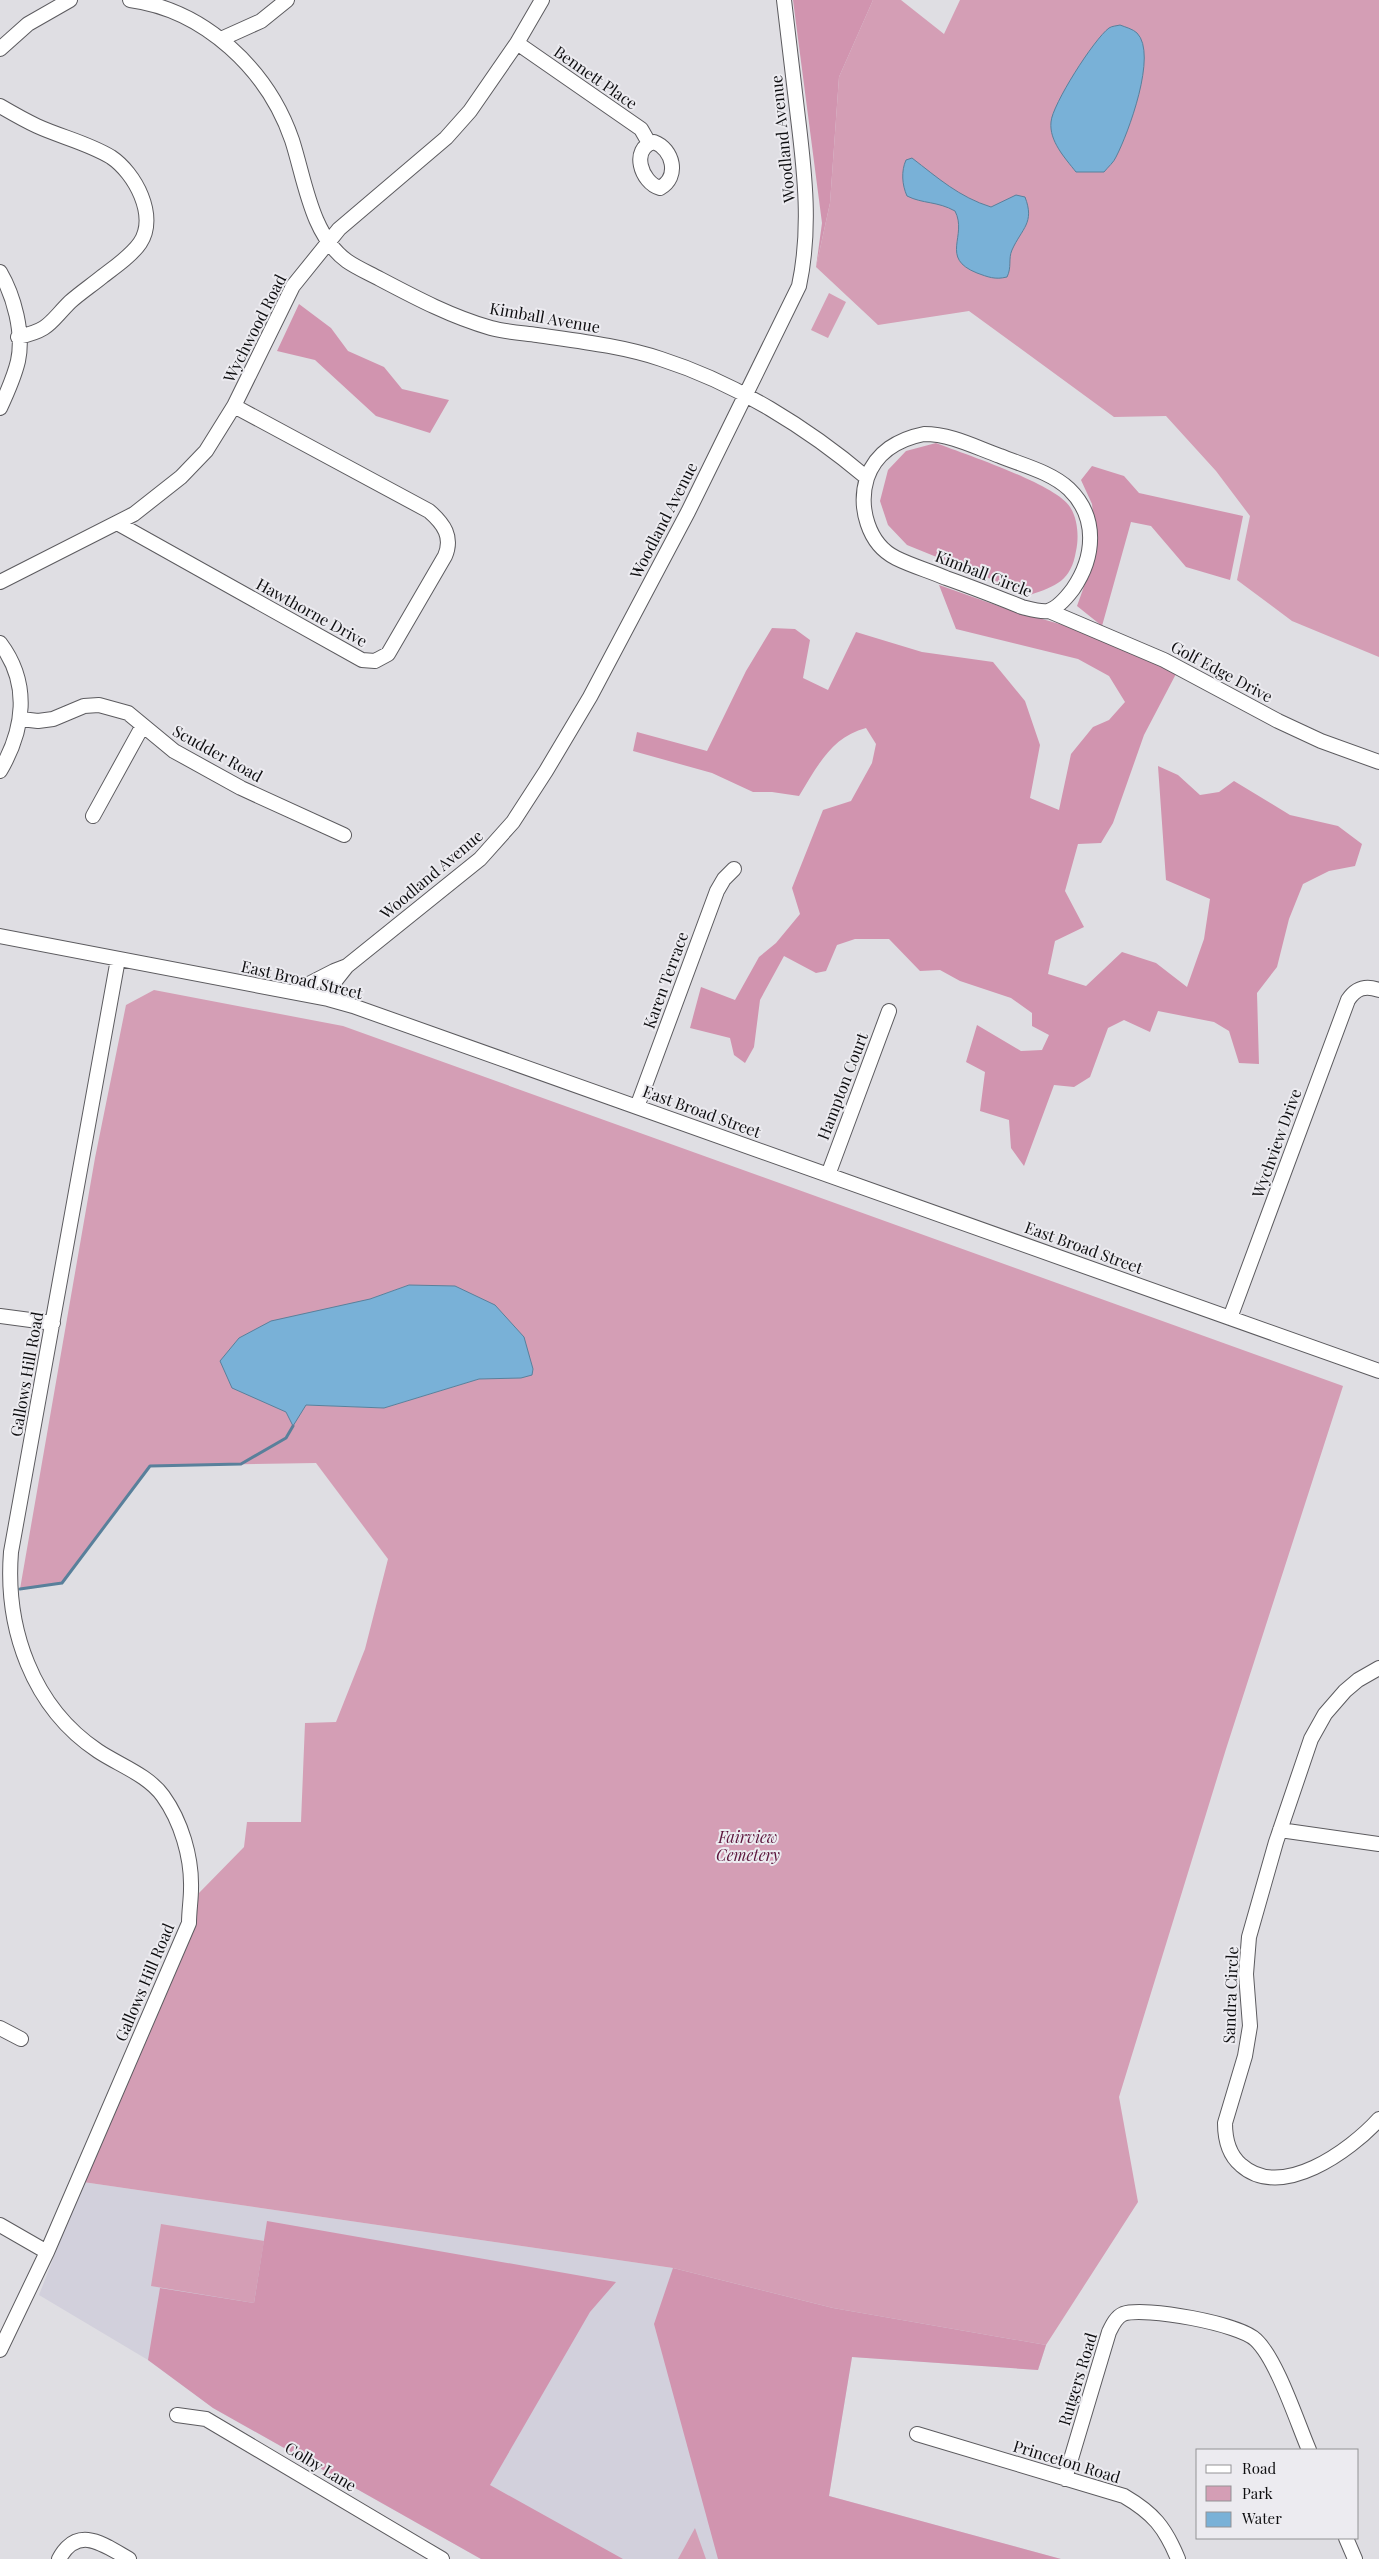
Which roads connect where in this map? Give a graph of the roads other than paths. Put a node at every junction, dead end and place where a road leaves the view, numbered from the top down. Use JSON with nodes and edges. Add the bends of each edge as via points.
{"nodes":[{"id":1,"x":70,"y":0,"type":"edge"},
{"id":2,"x":130,"y":0,"type":"edge"},
{"id":3,"x":287,"y":0,"type":"edge"},
{"id":4,"x":542,"y":0,"type":"edge"},
{"id":5,"x":784,"y":0,"type":"edge"},
{"id":6,"x":221,"y":39,"type":"junction"},
{"id":7,"x":517,"y":43,"type":"junction"},
{"id":8,"x":0,"y":49,"type":"edge"},
{"id":9,"x":0,"y":106,"type":"edge"},
{"id":10,"x":649,"y":143,"type":"dead end"},
{"id":11,"x":327,"y":242,"type":"junction"},
{"id":12,"x":0,"y":272,"type":"edge"},
{"id":13,"x":18,"y":337,"type":"junction"},
{"id":14,"x":745,"y":395,"type":"junction"},
{"id":15,"x":234,"y":406,"type":"junction"},
{"id":16,"x":0,"y":408,"type":"edge"},
{"id":17,"x":867,"y":478,"type":"junction"},
{"id":18,"x":117,"y":523,"type":"junction"},
{"id":19,"x":0,"y":582,"type":"edge"},
{"id":20,"x":1049,"y":611,"type":"junction"},
{"id":21,"x":0,"y":643,"type":"edge"},
{"id":22,"x":21,"y":719,"type":"junction"},
{"id":23,"x":142,"y":727,"type":"junction"},
{"id":24,"x":1379,"y":762,"type":"edge"},
{"id":25,"x":0,"y":771,"type":"edge"},
{"id":26,"x":93,"y":816,"type":"dead end"},
{"id":27,"x":344,"y":835,"type":"dead end"},
{"id":28,"x":734,"y":870,"type":"dead end"},
{"id":29,"x":0,"y":936,"type":"edge"},
{"id":30,"x":118,"y":959,"type":"junction"},
{"id":31,"x":347,"y":966,"type":"junction"},
{"id":32,"x":1379,"y":990,"type":"edge"},
{"id":33,"x":293,"y":992,"type":"junction"},
{"id":34,"x":328,"y":999,"type":"junction"},
{"id":35,"x":889,"y":1011,"type":"dead end"},
{"id":36,"x":637,"y":1107,"type":"junction"},
{"id":37,"x":828,"y":1175,"type":"junction"},
{"id":38,"x":0,"y":1316,"type":"edge"},
{"id":39,"x":1230,"y":1318,"type":"junction"},
{"id":40,"x":54,"y":1323,"type":"junction"},
{"id":41,"x":1379,"y":1371,"type":"edge"},
{"id":42,"x":5,"y":1599,"type":"edge"},
{"id":43,"x":1379,"y":1668,"type":"edge"},
{"id":44,"x":1280,"y":1830,"type":"junction"},
{"id":45,"x":1379,"y":1844,"type":"edge"},
{"id":46,"x":0,"y":2028,"type":"edge"},
{"id":47,"x":21,"y":2039,"type":"dead end"},
{"id":48,"x":1379,"y":2119,"type":"edge"},
{"id":49,"x":0,"y":2226,"type":"edge"},
{"id":50,"x":48,"y":2252,"type":"junction"},
{"id":51,"x":0,"y":2350,"type":"edge"},
{"id":52,"x":177,"y":2415,"type":"dead end"},
{"id":53,"x":917,"y":2434,"type":"dead end"},
{"id":54,"x":1309,"y":2449,"type":"edge"},
{"id":55,"x":1065,"y":2479,"type":"junction"},
{"id":56,"x":1346,"y":2539,"type":"edge"},
{"id":57,"x":58,"y":2559,"type":"edge"},
{"id":58,"x":129,"y":2559,"type":"edge"},
{"id":59,"x":442,"y":2559,"type":"edge"},
{"id":60,"x":1178,"y":2559,"type":"edge"},
{"id":61,"x":1355,"y":2559,"type":"edge"}],
"edges":[{"from":1,"to":8,"type":"street","via":[[28,24]]},
{"from":2,"to":6,"type":"street","name":"Kimball Avenue","via":[[192,20]]},
{"from":3,"to":6,"type":"street","via":[[261,21]]},
{"from":4,"to":7,"type":"street","name":"Wychwood Road"},
{"from":5,"to":14,"type":"street","name":"Woodland Avenue","via":[[804,167],[806,255],[799,286]]},
{"from":6,"to":11,"type":"street","name":"Kimball Avenue","via":[[253,70],[271,95],[291,137],[314,213]]},
{"from":7,"to":10,"type":"street","name":"Bennett Place","via":[[640,129]]},
{"from":7,"to":11,"type":"street","name":"Wychwood Road","via":[[470,111],[446,138]]},
{"from":9,"to":13,"type":"street","via":[[36,126],[112,158],[126,170],[136,186],[147,220],[140,244],[124,259],[70,302],[49,326],[38,333]]},
{"from":11,"to":14,"type":"street","name":"Kimball Avenue","via":[[346,261],[426,304],[492,329],[586,342],[661,358]]},
{"from":11,"to":15,"type":"street","name":"Wychwood Road","via":[[293,286]]},
{"from":12,"to":13,"type":"street","via":[[17,318]]},
{"from":13,"to":16,"type":"street","via":[[18,360]]},
{"from":14,"to":17,"type":"street","name":"Kimball Avenue","via":[[803,430]]},
{"from":14,"to":31,"type":"street","name":"Woodland Avenue","via":[[688,512],[590,697],[513,822],[480,859]]},
{"from":15,"to":18,"type":"street","name":"Wychwood Road","via":[[206,451],[187,470],[155,498]]},
{"from":15,"to":18,"type":"street","name":"Hawthorne Drive","via":[[430,511],[445,528],[448,547],[444,556],[388,654],[375,661],[362,660]]},
{"from":17,"to":20,"type":"street","name":"Kimball Circle","via":[[863,506],[868,527],[884,550],[896,558],[1022,606]]},
{"from":17,"to":20,"type":"street","name":"Kimball Circle","via":[[881,455],[892,446],[910,436],[938,434],[1048,475],[1067,487],[1088,517],[1090,554],[1069,595]]},
{"from":18,"to":19,"type":"street","name":"Wychwood Road"},
{"from":20,"to":24,"type":"street","name":"Golf Edge Drive","via":[[1164,660],[1321,741]]},
{"from":21,"to":22,"type":"street","via":[[15,672],[21,694]]},
{"from":22,"to":23,"type":"street","name":"Scudder Road","via":[[53,719],[84,706],[99,705],[128,713]]},
{"from":22,"to":25,"type":"street"},
{"from":23,"to":26,"type":"street"},
{"from":23,"to":27,"type":"street","name":"Scudder Road","via":[[174,751],[241,788]]},
{"from":28,"to":36,"type":"street","name":"Karen Terrace","via":[[717,891]]},
{"from":29,"to":30,"type":"street","name":"East Broad Street"},
{"from":30,"to":33,"type":"street","name":"East Broad Street"},
{"from":30,"to":40,"type":"street","name":"Gallows Hill Road"},
{"from":31,"to":33,"type":"street","name":"Woodland Avenue"},
{"from":31,"to":34,"type":"street","name":"Woodland Avenue","via":[[332,985]]},
{"from":32,"to":39,"type":"street","name":"Wychview Drive","via":[[1364,987],[1354,991],[1348,1000]]},
{"from":33,"to":34,"type":"street","name":"East Broad Street"},
{"from":34,"to":36,"type":"street","name":"East Broad Street"},
{"from":35,"to":37,"type":"street","name":"Hampton Court"},
{"from":36,"to":37,"type":"street","name":"East Broad Street"},
{"from":37,"to":39,"type":"street","name":"East Broad Street"},
{"from":38,"to":40,"type":"street"},
{"from":39,"to":41,"type":"street","name":"East Broad Street"},
{"from":40,"to":42,"type":"street","name":"Gallows Hill Road"},
{"from":42,"to":50,"type":"street","name":"Gallows Hill Road","via":[[26,1662],[48,1701],[78,1735],[162,1794],[181,1828],[192,1888],[189,1923]]},
{"from":43,"to":44,"type":"street","name":"Sandra Circle","via":[[1358,1680],[1325,1714],[1311,1738]]},
{"from":44,"to":45,"type":"street"},
{"from":44,"to":48,"type":"street","name":"Sandra Circle","via":[[1250,1937],[1246,1974],[1250,2026],[1245,2056],[1225,2123],[1227,2144],[1245,2169],[1264,2177],[1285,2177],[1315,2167],[1338,2154]]},
{"from":46,"to":47,"type":"street"},
{"from":49,"to":50,"type":"street"},
{"from":50,"to":51,"type":"street","name":"Gallows Hill Road"},
{"from":52,"to":59,"type":"street","name":"Colby Lane","via":[[206,2418]]},
{"from":53,"to":55,"type":"street","name":"Princeton Road"},
{"from":54,"to":55,"type":"street","name":"Rutgers Road","via":[[1279,2377],[1256,2339],[1239,2330],[1172,2314],[1138,2312],[1123,2314],[1109,2332]]},
{"from":55,"to":60,"type":"street","name":"Princeton Road","via":[[1124,2496],[1146,2509],[1159,2522]]},
{"from":56,"to":61,"type":"street"},
{"from":57,"to":58,"type":"street","via":[[69,2545],[95,2540]]}]}
